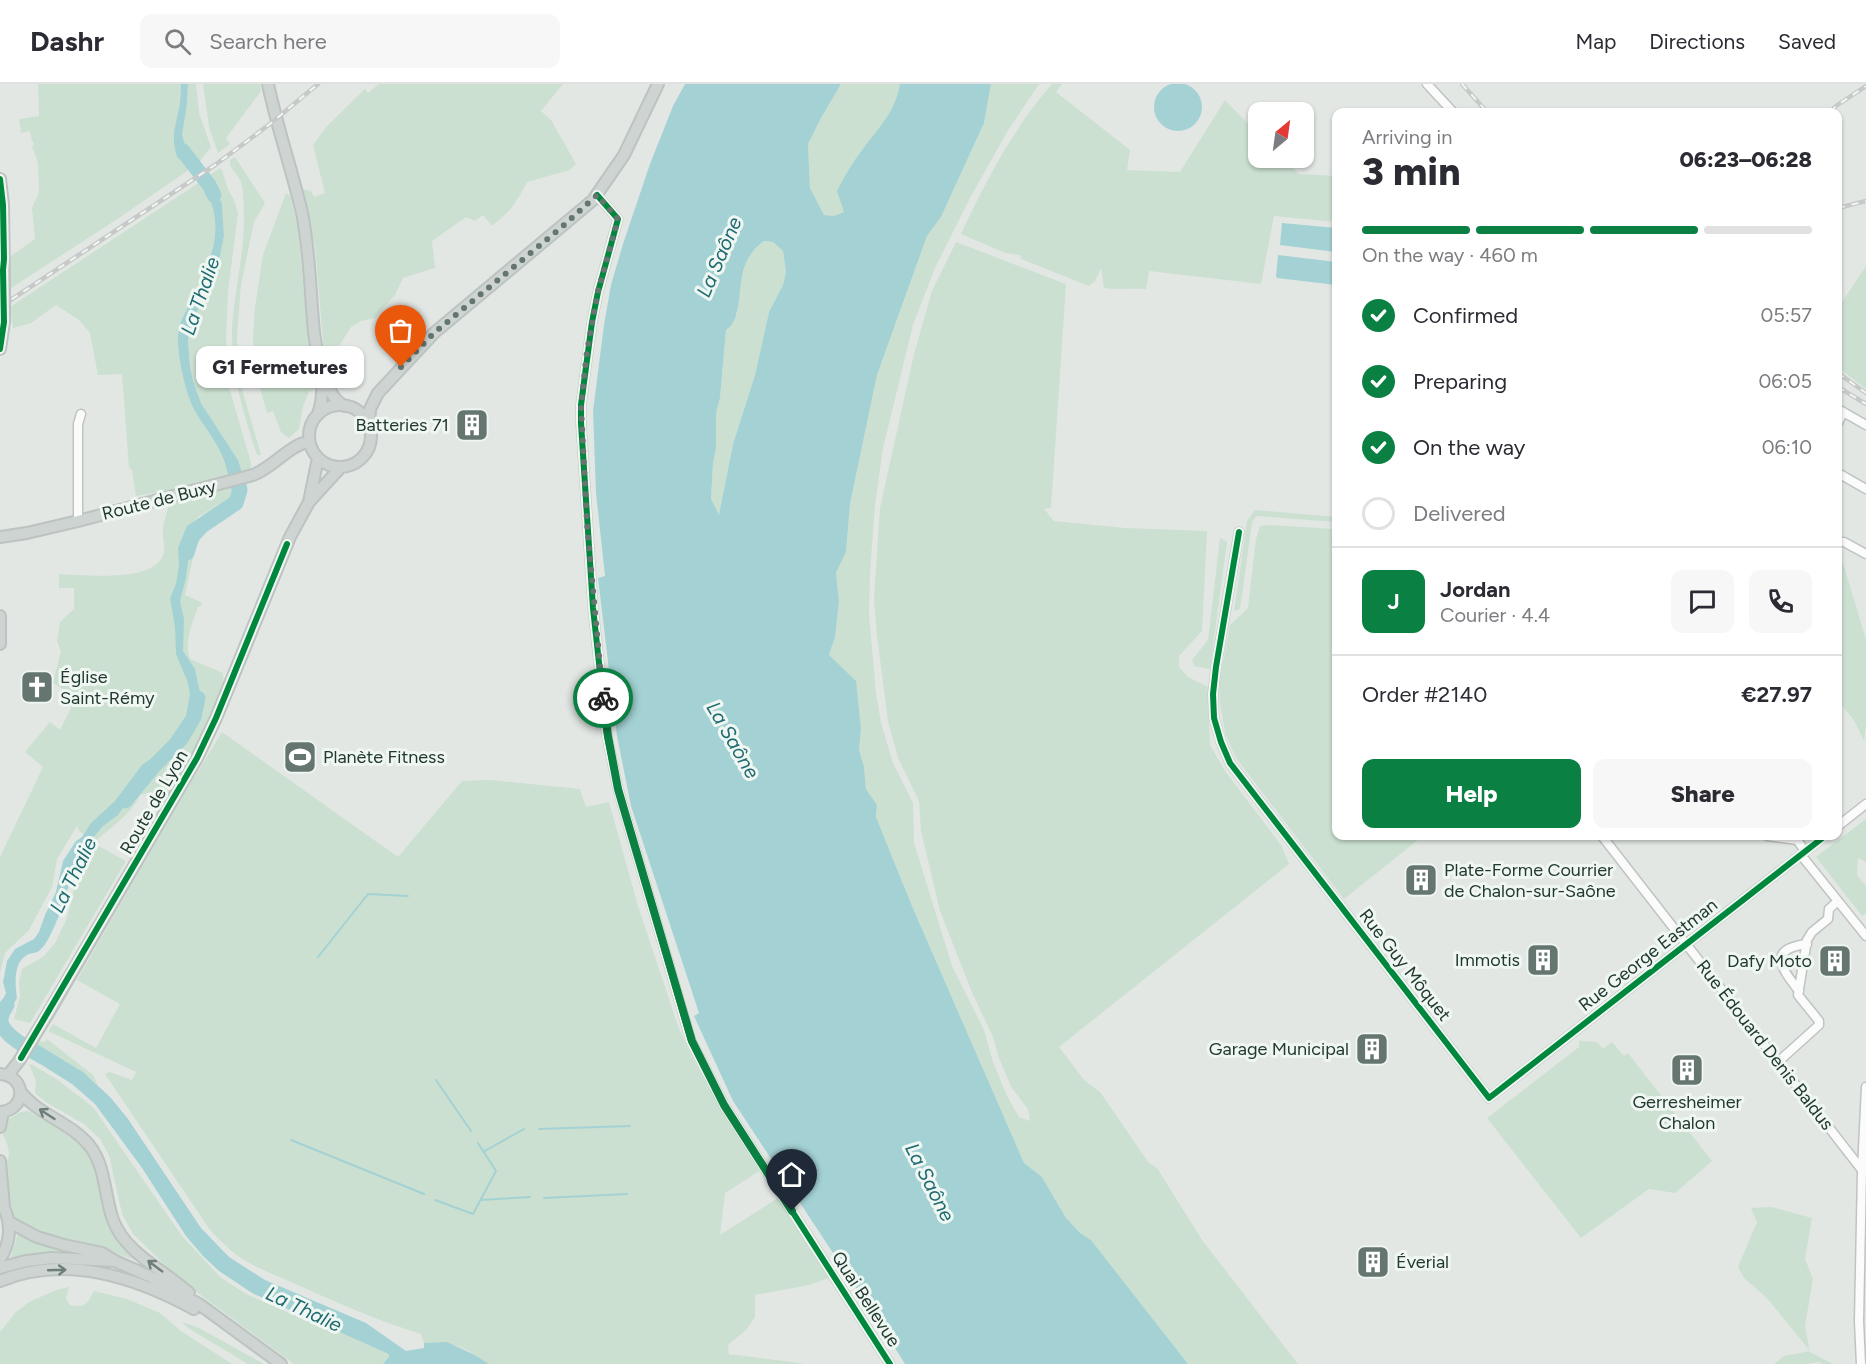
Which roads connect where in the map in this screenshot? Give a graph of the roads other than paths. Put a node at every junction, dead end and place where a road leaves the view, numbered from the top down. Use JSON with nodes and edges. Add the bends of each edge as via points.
{"nodes":[{"id":1,"x":268,"y":84,"type":"edge"},
{"id":2,"x":658,"y":84,"type":"edge"},
{"id":3,"x":1427,"y":84,"type":"edge"},
{"id":4,"x":1449,"y":108,"type":"edge"},
{"id":5,"x":0,"y":179,"type":"edge"},
{"id":6,"x":597,"y":195,"type":"junction"},
{"id":7,"x":0,"y":349,"type":"edge"},
{"id":8,"x":321,"y":371,"type":"junction"},
{"id":9,"x":378,"y":393,"type":"junction"},
{"id":10,"x":347,"y":406,"type":"junction"},
{"id":11,"x":1842,"y":412,"type":"edge"},
{"id":12,"x":81,"y":414,"type":"dead end"},
{"id":13,"x":318,"y":414,"type":"junction"},
{"id":14,"x":1866,"y":425,"type":"edge"},
{"id":15,"x":369,"y":426,"type":"junction"},
{"id":16,"x":309,"y":442,"type":"junction"},
{"id":17,"x":318,"y":458,"type":"junction"},
{"id":18,"x":341,"y":467,"type":"junction"},
{"id":19,"x":1842,"y":475,"type":"edge"},
{"id":20,"x":1866,"y":489,"type":"edge"},
{"id":21,"x":309,"y":502,"type":"junction"},
{"id":22,"x":78,"y":521,"type":"junction"},
{"id":23,"x":1239,"y":532,"type":"dead end"},
{"id":24,"x":0,"y":537,"type":"edge"},
{"id":25,"x":1844,"y":542,"type":"dead end"},
{"id":26,"x":1866,"y":554,"type":"edge"},
{"id":27,"x":0,"y":616,"type":"edge"},
{"id":28,"x":0,"y":644,"type":"edge"},
{"id":29,"x":1866,"y":804,"type":"edge"},
{"id":30,"x":1842,"y":823,"type":"edge"},
{"id":31,"x":1605,"y":840,"type":"edge"},
{"id":32,"x":1797,"y":840,"type":"edge"},
{"id":33,"x":1820,"y":840,"type":"edge"},
{"id":34,"x":1803,"y":853,"type":"junction"},
{"id":35,"x":1838,"y":901,"type":"junction"},
{"id":36,"x":1866,"y":936,"type":"edge"},
{"id":37,"x":1686,"y":944,"type":"junction"},
{"id":38,"x":1807,"y":944,"type":"junction"},
{"id":39,"x":1799,"y":991,"type":"junction"},
{"id":40,"x":1778,"y":1062,"type":"junction"},
{"id":41,"x":7,"y":1076,"type":"edge"},
{"id":42,"x":1866,"y":1086,"type":"edge"},
{"id":43,"x":20,"y":1091,"type":"junction"},
{"id":44,"x":1489,"y":1098,"type":"joint"},
{"id":45,"x":1,"y":1112,"type":"edge"},
{"id":46,"x":0,"y":1127,"type":"edge"},
{"id":47,"x":0,"y":1161,"type":"edge"},
{"id":48,"x":1862,"y":1170,"type":"junction"},
{"id":49,"x":2,"y":1204,"type":"edge"},
{"id":50,"x":9,"y":1222,"type":"junction"},
{"id":51,"x":0,"y":1259,"type":"edge"},
{"id":52,"x":115,"y":1261,"type":"junction"},
{"id":53,"x":0,"y":1268,"type":"edge"},
{"id":54,"x":0,"y":1281,"type":"edge"},
{"id":55,"x":199,"y":1304,"type":"junction"},
{"id":56,"x":240,"y":1334,"type":"junction"},
{"id":57,"x":281,"y":1364,"type":"edge"},
{"id":58,"x":890,"y":1364,"type":"edge"},
{"id":59,"x":1861,"y":1364,"type":"edge"}],
"edges":[{"from":1,"to":8,"type":"main road","via":[[302,214]]},
{"from":2,"to":6,"type":"main road","via":[[624,155]]},
{"from":3,"to":4,"type":"street"},
{"from":5,"to":7,"type":"main road","bridge":true,"via":[[4,322]]},
{"from":6,"to":9,"type":"main road","via":[[434,333]]},
{"from":6,"to":58,"type":"street","name":"Quai Bellevue","via":[[618,219],[592,322],[581,423],[595,619],[618,789],[703,1067]]},
{"from":8,"to":10,"type":"main road","via":[[332,394]]},
{"from":8,"to":13,"type":"main road"},
{"from":9,"to":10,"type":"main road"},
{"from":9,"to":15,"type":"main road","via":[[370,409]]},
{"from":10,"to":13,"type":"main road","via":[[335,405]]},
{"from":10,"to":15,"type":"main road","via":[[362,414]]},
{"from":11,"to":14,"type":"street"},
{"from":12,"to":22,"type":"street"},
{"from":13,"to":16,"type":"main road","via":[[312,422]]},
{"from":15,"to":18,"type":"main road","via":[[371,435],[365,454],[358,462]]},
{"from":16,"to":17,"type":"main road"},
{"from":16,"to":22,"type":"main road","name":"Route de Buxy","via":[[297,445],[254,476]]},
{"from":17,"to":18,"type":"main road"},
{"from":17,"to":21,"type":"main road","name":"Route de Lyon"},
{"from":18,"to":21,"type":"main road","name":"Route de Lyon"},
{"from":19,"to":20,"type":"street"},
{"from":21,"to":41,"type":"main road","name":"Route de Lyon","via":[[290,537],[197,758]]},
{"from":22,"to":24,"type":"main road","name":"Route de Buxy"},
{"from":23,"to":44,"type":"street","name":"Rue Guy Môquet","via":[[1213,694],[1214,718],[1230,763]]},
{"from":25,"to":26,"type":"street"},
{"from":27,"to":28,"type":"main road"},
{"from":29,"to":30,"type":"street"},
{"from":31,"to":37,"type":"street","name":"Rue Édouard Denis Baldus"},
{"from":32,"to":34,"type":"street"},
{"from":33,"to":34,"type":"street","name":"Rue George Eastman"},
{"from":34,"to":35,"type":"street"},
{"from":34,"to":37,"type":"street","name":"Rue George Eastman"},
{"from":35,"to":36,"type":"street"},
{"from":35,"to":38,"type":"street"},
{"from":37,"to":40,"type":"street","name":"Rue Édouard Denis Baldus"},
{"from":37,"to":44,"type":"street","name":"Rue George Eastman"},
{"from":38,"to":39,"type":"street"},
{"from":38,"to":39,"type":"street","via":[[1789,948],[1781,963],[1781,969]]},
{"from":39,"to":40,"type":"street","via":[[1819,1025]]},
{"from":40,"to":48,"type":"street","name":"Rue Édouard Denis Baldus"},
{"from":41,"to":43,"type":"main road"},
{"from":42,"to":48,"type":"street"},
{"from":43,"to":45,"type":"main road","via":[[16,1105]]},
{"from":55,"to":43,"type":"main road","one_way":true,"via":[[118,1231],[104,1178],[91,1148]]},
{"from":45,"to":46,"type":"main road"},
{"from":47,"to":49,"type":"main road"},
{"from":48,"to":59,"type":"street"},
{"from":49,"to":50,"type":"main road"},
{"from":50,"to":51,"type":"main road","via":[[8,1244]]},
{"from":50,"to":52,"type":"main road","via":[[36,1237],[102,1253]]},
{"from":52,"to":53,"type":"main road","via":[[52,1258]]},
{"from":52,"to":55,"type":"main road"},
{"from":54,"to":56,"type":"main road","one_way":true,"via":[[49,1270],[115,1275],[162,1293]]},
{"from":55,"to":56,"type":"main road"},
{"from":56,"to":57,"type":"main road"}]}
